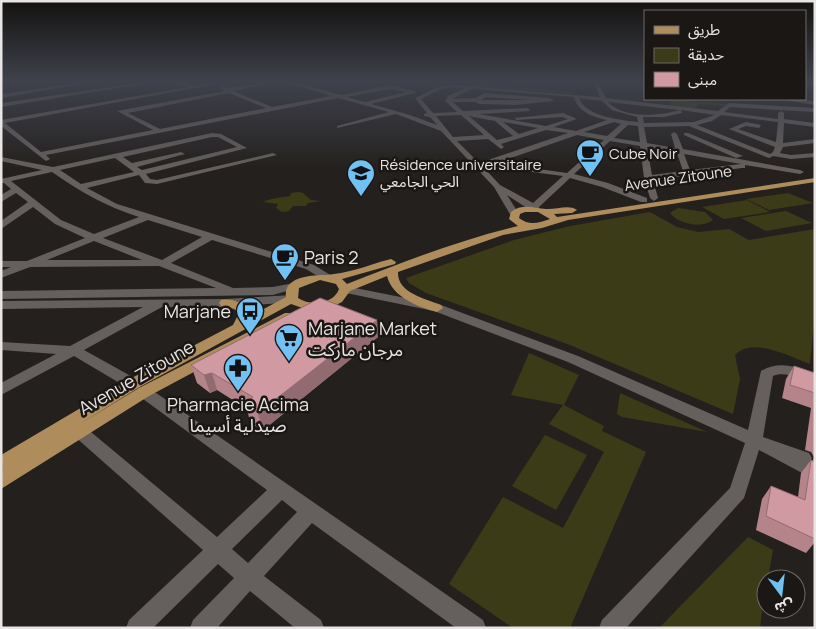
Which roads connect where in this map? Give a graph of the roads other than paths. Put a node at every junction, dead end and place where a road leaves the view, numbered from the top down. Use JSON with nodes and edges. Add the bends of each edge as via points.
{"nodes":[{"id":1,"x":38,"y":110,"type":"edge"},
{"id":2,"x":68,"y":110,"type":"edge"},
{"id":3,"x":120,"y":110,"type":"edge"},
{"id":4,"x":131,"y":110,"type":"edge"},
{"id":5,"x":265,"y":110,"type":"edge"},
{"id":6,"x":390,"y":110,"type":"edge"},
{"id":7,"x":427,"y":110,"type":"edge"},
{"id":8,"x":460,"y":110,"type":"edge"},
{"id":9,"x":524,"y":110,"type":"edge"},
{"id":10,"x":532,"y":110,"type":"edge"},
{"id":11,"x":586,"y":110,"type":"edge"},
{"id":12,"x":621,"y":110,"type":"edge"},
{"id":13,"x":682,"y":110,"type":"edge"},
{"id":14,"x":696,"y":110,"type":"edge"},
{"id":15,"x":722,"y":110,"type":"edge"},
{"id":16,"x":768,"y":110,"type":"edge"},
{"id":17,"x":800,"y":110,"type":"edge"},
{"id":18,"x":123,"y":112,"type":"junction"},
{"id":19,"x":396,"y":112,"type":"junction"},
{"id":20,"x":462,"y":113,"type":"junction"},
{"id":21,"x":719,"y":113,"type":"junction"},
{"id":22,"x":43,"y":114,"type":"junction"},
{"id":23,"x":631,"y":114,"type":"junction"},
{"id":24,"x":431,"y":115,"type":"junction"},
{"id":25,"x":639,"y":115,"type":"junction"},
{"id":26,"x":408,"y":116,"type":"junction"},
{"id":27,"x":542,"y":116,"type":"junction"},
{"id":28,"x":815,"y":117,"type":"edge"},
{"id":29,"x":781,"y":118,"type":"junction"},
{"id":30,"x":495,"y":120,"type":"junction"},
{"id":31,"x":615,"y":120,"type":"junction"},
{"id":32,"x":1,"y":122,"type":"edge"},
{"id":33,"x":627,"y":122,"type":"junction"},
{"id":34,"x":641,"y":124,"type":"junction"},
{"id":35,"x":691,"y":125,"type":"junction"},
{"id":36,"x":815,"y":125,"type":"edge"},
{"id":37,"x":339,"y":127,"type":"dead end"},
{"id":38,"x":545,"y":128,"type":"junction"},
{"id":39,"x":160,"y":131,"type":"junction"},
{"id":40,"x":576,"y":133,"type":"junction"},
{"id":41,"x":447,"y":134,"type":"junction"},
{"id":42,"x":664,"y":134,"type":"dead end"},
{"id":43,"x":674,"y":134,"type":"junction"},
{"id":44,"x":518,"y":136,"type":"junction"},
{"id":45,"x":488,"y":137,"type":"junction"},
{"id":46,"x":600,"y":138,"type":"junction"},
{"id":47,"x":453,"y":139,"type":"junction"},
{"id":48,"x":610,"y":139,"type":"junction"},
{"id":49,"x":618,"y":141,"type":"junction"},
{"id":50,"x":815,"y":141,"type":"edge"},
{"id":51,"x":232,"y":142,"type":"junction"},
{"id":52,"x":496,"y":143,"type":"junction"},
{"id":53,"x":643,"y":145,"type":"junction"},
{"id":54,"x":780,"y":146,"type":"junction"},
{"id":55,"x":243,"y":148,"type":"junction"},
{"id":56,"x":680,"y":151,"type":"junction"},
{"id":57,"x":41,"y":154,"type":"junction"},
{"id":58,"x":273,"y":154,"type":"dead end"},
{"id":59,"x":768,"y":154,"type":"junction"},
{"id":60,"x":815,"y":154,"type":"edge"},
{"id":61,"x":117,"y":156,"type":"junction"},
{"id":62,"x":510,"y":156,"type":"junction"},
{"id":63,"x":739,"y":156,"type":"junction"},
{"id":64,"x":262,"y":157,"type":"junction"},
{"id":65,"x":725,"y":159,"type":"junction"},
{"id":66,"x":3,"y":160,"type":"edge"},
{"id":67,"x":754,"y":164,"type":"junction"},
{"id":68,"x":131,"y":166,"type":"junction"},
{"id":69,"x":764,"y":166,"type":"junction"},
{"id":70,"x":480,"y":168,"type":"junction"},
{"id":71,"x":54,"y":170,"type":"junction"},
{"id":72,"x":800,"y":172,"type":"dead end"},
{"id":73,"x":141,"y":173,"type":"junction"},
{"id":74,"x":559,"y":173,"type":"junction"},
{"id":75,"x":687,"y":173,"type":"junction"},
{"id":76,"x":570,"y":175,"type":"junction"},
{"id":77,"x":815,"y":175,"type":"edge"},
{"id":78,"x":580,"y":177,"type":"junction"},
{"id":79,"x":648,"y":178,"type":"junction"},
{"id":80,"x":815,"y":180,"type":"edge"},
{"id":81,"x":3,"y":181,"type":"edge"},
{"id":82,"x":497,"y":186,"type":"junction"},
{"id":83,"x":80,"y":187,"type":"junction"},
{"id":84,"x":16,"y":189,"type":"junction"},
{"id":85,"x":654,"y":198,"type":"junction"},
{"id":86,"x":1,"y":200,"type":"edge"},
{"id":87,"x":644,"y":200,"type":"junction"},
{"id":88,"x":34,"y":202,"type":"junction"},
{"id":89,"x":538,"y":210,"type":"junction"},
{"id":90,"x":514,"y":216,"type":"junction"},
{"id":91,"x":146,"y":217,"type":"junction"},
{"id":92,"x":551,"y":223,"type":"junction"},
{"id":93,"x":1,"y":226,"type":"edge"},
{"id":94,"x":531,"y":226,"type":"junction"},
{"id":95,"x":95,"y":237,"type":"junction"},
{"id":96,"x":209,"y":237,"type":"junction"},
{"id":97,"x":27,"y":263,"type":"junction"},
{"id":98,"x":164,"y":263,"type":"junction"},
{"id":99,"x":294,"y":263,"type":"junction"},
{"id":100,"x":1,"y":264,"type":"edge"},
{"id":101,"x":393,"y":269,"type":"junction"},
{"id":102,"x":1,"y":275,"type":"edge"},
{"id":103,"x":328,"y":278,"type":"junction"},
{"id":104,"x":345,"y":289,"type":"junction"},
{"id":105,"x":294,"y":290,"type":"junction"},
{"id":106,"x":232,"y":291,"type":"junction"},
{"id":107,"x":182,"y":292,"type":"junction"},
{"id":108,"x":19,"y":294,"type":"junction"},
{"id":109,"x":1,"y":295,"type":"edge"},
{"id":110,"x":374,"y":297,"type":"junction"},
{"id":111,"x":163,"y":302,"type":"junction"},
{"id":112,"x":225,"y":303,"type":"junction"},
{"id":113,"x":1,"y":305,"type":"edge"},
{"id":114,"x":327,"y":305,"type":"junction"},
{"id":115,"x":437,"y":308,"type":"junction"},
{"id":116,"x":237,"y":329,"type":"junction"},
{"id":117,"x":1,"y":346,"type":"edge"},
{"id":118,"x":75,"y":351,"type":"junction"},
{"id":119,"x":815,"y":380,"type":"edge"},
{"id":120,"x":138,"y":388,"type":"junction"},
{"id":121,"x":1,"y":390,"type":"edge"},
{"id":122,"x":80,"y":432,"type":"junction"},
{"id":123,"x":759,"y":442,"type":"junction"},
{"id":124,"x":1,"y":464,"type":"edge"},
{"id":125,"x":810,"y":465,"type":"edge"},
{"id":126,"x":1,"y":481,"type":"edge"},
{"id":127,"x":281,"y":489,"type":"junction"},
{"id":128,"x":311,"y":511,"type":"junction"},
{"id":129,"x":218,"y":551,"type":"junction"},
{"id":130,"x":249,"y":577,"type":"junction"},
{"id":131,"x":137,"y":628,"type":"edge"},
{"id":132,"x":201,"y":628,"type":"edge"},
{"id":133,"x":314,"y":628,"type":"edge"},
{"id":134,"x":475,"y":628,"type":"edge"},
{"id":135,"x":610,"y":628,"type":"edge"}],
"edges":[{"from":1,"to":22,"type":"street"},
{"from":2,"to":22,"type":"street"},
{"from":3,"to":18,"type":"street"},
{"from":4,"to":18,"type":"street"},
{"from":5,"to":39,"type":"street"},
{"from":6,"to":19,"type":"street"},
{"from":7,"to":24,"type":"street"},
{"from":8,"to":20,"type":"street"},
{"from":9,"to":20,"type":"street"},
{"from":10,"to":27,"type":"street"},
{"from":11,"to":31,"type":"street"},
{"from":12,"to":23,"type":"street"},
{"from":13,"to":25,"type":"street","via":[[668,115]]},
{"from":14,"to":21,"type":"street"},
{"from":15,"to":21,"type":"street"},
{"from":16,"to":29,"type":"street"},
{"from":17,"to":29,"type":"street"},
{"from":18,"to":39,"type":"street"},
{"from":19,"to":26,"type":"street"},
{"from":19,"to":37,"type":"street"},
{"from":20,"to":24,"type":"street"},
{"from":20,"to":30,"type":"street"},
{"from":20,"to":45,"type":"street"},
{"from":21,"to":29,"type":"street"},
{"from":21,"to":35,"type":"street","via":[[710,120]]},
{"from":22,"to":32,"type":"street"},
{"from":23,"to":25,"type":"street"},
{"from":23,"to":31,"type":"street"},
{"from":24,"to":26,"type":"street"},
{"from":24,"to":41,"type":"street"},
{"from":25,"to":34,"type":"street"},
{"from":26,"to":41,"type":"street"},
{"from":27,"to":30,"type":"street"},
{"from":27,"to":38,"type":"street","via":[[565,115],[574,119]]},
{"from":28,"to":29,"type":"street"},
{"from":29,"to":36,"type":"street"},
{"from":29,"to":54,"type":"street"},
{"from":29,"to":54,"type":"street","via":[[732,128]]},
{"from":30,"to":38,"type":"street"},
{"from":30,"to":44,"type":"street"},
{"from":31,"to":33,"type":"street"},
{"from":31,"to":40,"type":"street"},
{"from":32,"to":57,"type":"street"},
{"from":33,"to":34,"type":"street"},
{"from":33,"to":48,"type":"street"},
{"from":34,"to":35,"type":"street"},
{"from":34,"to":53,"type":"street"},
{"from":35,"to":59,"type":"street"},
{"from":38,"to":40,"type":"street"},
{"from":38,"to":44,"type":"street"},
{"from":39,"to":57,"type":"street"},
{"from":40,"to":46,"type":"street"},
{"from":40,"to":62,"type":"street"},
{"from":41,"to":47,"type":"street"},
{"from":42,"to":43,"type":"street"},
{"from":43,"to":56,"type":"street"},
{"from":43,"to":63,"type":"street","via":[[690,133]]},
{"from":44,"to":52,"type":"street"},
{"from":45,"to":47,"type":"street"},
{"from":45,"to":52,"type":"street"},
{"from":46,"to":48,"type":"street"},
{"from":46,"to":74,"type":"street"},
{"from":47,"to":70,"type":"street"},
{"from":48,"to":49,"type":"street"},
{"from":48,"to":76,"type":"street"},
{"from":49,"to":53,"type":"street"},
{"from":49,"to":78,"type":"street"},
{"from":50,"to":54,"type":"street"},
{"from":51,"to":55,"type":"street"},
{"from":51,"to":61,"type":"street","via":[[212,135]]},
{"from":51,"to":68,"type":"street"},
{"from":52,"to":62,"type":"street"},
{"from":53,"to":56,"type":"street"},
{"from":53,"to":79,"type":"street"},
{"from":54,"to":59,"type":"street","via":[[778,152]]},
{"from":55,"to":64,"type":"street"},
{"from":55,"to":73,"type":"street"},
{"from":56,"to":65,"type":"street"},
{"from":56,"to":75,"type":"street"},
{"from":57,"to":71,"type":"street"},
{"from":58,"to":64,"type":"street"},
{"from":59,"to":60,"type":"street","via":[[791,157]]},
{"from":59,"to":63,"type":"street"},
{"from":59,"to":69,"type":"street"},
{"from":61,"to":68,"type":"street"},
{"from":61,"to":71,"type":"street"},
{"from":62,"to":70,"type":"street"},
{"from":63,"to":65,"type":"street"},
{"from":64,"to":73,"type":"street","via":[[157,182],[148,181]]},
{"from":65,"to":67,"type":"street"},
{"from":66,"to":71,"type":"street"},
{"from":67,"to":69,"type":"street"},
{"from":67,"to":75,"type":"street"},
{"from":68,"to":73,"type":"street"},
{"from":69,"to":72,"type":"street"},
{"from":70,"to":74,"type":"street"},
{"from":70,"to":82,"type":"street"},
{"from":71,"to":81,"type":"street"},
{"from":71,"to":83,"type":"street"},
{"from":73,"to":83,"type":"street"},
{"from":74,"to":76,"type":"street"},
{"from":75,"to":79,"type":"street"},
{"from":76,"to":78,"type":"street"},
{"from":76,"to":89,"type":"street"},
{"from":77,"to":85,"type":"main road","name":"Avenue Zitoune"},
{"from":78,"to":87,"type":"street","via":[[610,185]]},
{"from":79,"to":85,"type":"street"},
{"from":80,"to":92,"type":"main road","name":"Avenue Zitoune","via":[[592,213]]},
{"from":81,"to":84,"type":"street"},
{"from":82,"to":89,"type":"street"},
{"from":82,"to":90,"type":"street"},
{"from":83,"to":91,"type":"street","via":[[114,206]]},
{"from":84,"to":86,"type":"street"},
{"from":84,"to":88,"type":"street"},
{"from":85,"to":87,"type":"main road","name":"Avenue Zitoune"},
{"from":87,"to":89,"type":"main road","name":"Avenue Zitoune","via":[[587,209]]},
{"from":88,"to":93,"type":"street"},
{"from":88,"to":95,"type":"street","via":[[64,225]]},
{"from":89,"to":90,"type":"main road","name":"Avenue Zitoune","via":[[520,210]]},
{"from":89,"to":92,"type":"main road","via":[[553,219]]},
{"from":90,"to":94,"type":"main road"},
{"from":90,"to":103,"type":"main road","via":[[492,228],[374,268]]},
{"from":91,"to":95,"type":"street"},
{"from":91,"to":96,"type":"street"},
{"from":92,"to":94,"type":"main road","name":"Avenue Zitoune"},
{"from":94,"to":101,"type":"main road","via":[[500,233]]},
{"from":95,"to":97,"type":"street"},
{"from":95,"to":98,"type":"street"},
{"from":96,"to":98,"type":"street"},
{"from":96,"to":99,"type":"street"},
{"from":97,"to":98,"type":"street"},
{"from":97,"to":100,"type":"street"},
{"from":97,"to":102,"type":"street"},
{"from":98,"to":106,"type":"street"},
{"from":99,"to":103,"type":"street","via":[[310,267]]},
{"from":99,"to":105,"type":"street","via":[[302,273]]},
{"from":101,"to":104,"type":"main road"},
{"from":101,"to":115,"type":"main road","via":[[392,282],[399,290]]},
{"from":103,"to":104,"type":"main road","via":[[340,282]]},
{"from":103,"to":105,"type":"main road","name":"Avenue Zitoune","via":[[312,278]]},
{"from":104,"to":110,"type":"street"},
{"from":104,"to":114,"type":"main road","via":[[343,295]]},
{"from":105,"to":106,"type":"street"},
{"from":105,"to":112,"type":"street"},
{"from":105,"to":114,"type":"main road","via":[[307,306]]},
{"from":105,"to":116,"type":"main road","name":"Avenue Zitoune"},
{"from":106,"to":107,"type":"street"},
{"from":107,"to":108,"type":"street"},
{"from":107,"to":111,"type":"street"},
{"from":108,"to":109,"type":"street"},
{"from":108,"to":113,"type":"street"},
{"from":110,"to":114,"type":"street"},
{"from":110,"to":115,"type":"street"},
{"from":111,"to":112,"type":"street"},
{"from":111,"to":113,"type":"street"},
{"from":111,"to":118,"type":"street"},
{"from":112,"to":116,"type":"main road","via":[[238,306],[245,312]]},
{"from":114,"to":120,"type":"main road","name":"Avenue Zitoune","via":[[298,312],[266,326]]},
{"from":115,"to":123,"type":"street","via":[[573,359]]},
{"from":116,"to":120,"type":"main road","name":"Avenue Zitoune"},
{"from":117,"to":118,"type":"street"},
{"from":118,"to":120,"type":"street"},
{"from":118,"to":121,"type":"street"},
{"from":119,"to":123,"type":"street","via":[[782,369],[766,374]]},
{"from":120,"to":122,"type":"main road","name":"Avenue Zitoune"},
{"from":120,"to":124,"type":"main road","name":"Avenue Zitoune"},
{"from":120,"to":127,"type":"street"},
{"from":122,"to":126,"type":"main road","name":"Avenue Zitoune"},
{"from":122,"to":129,"type":"street"},
{"from":123,"to":125,"type":"street"},
{"from":123,"to":135,"type":"street","via":[[738,492]]},
{"from":127,"to":128,"type":"street"},
{"from":127,"to":129,"type":"street"},
{"from":128,"to":130,"type":"street"},
{"from":128,"to":134,"type":"street"},
{"from":129,"to":130,"type":"street"},
{"from":129,"to":131,"type":"street"},
{"from":130,"to":132,"type":"street"},
{"from":130,"to":133,"type":"street"}]}
